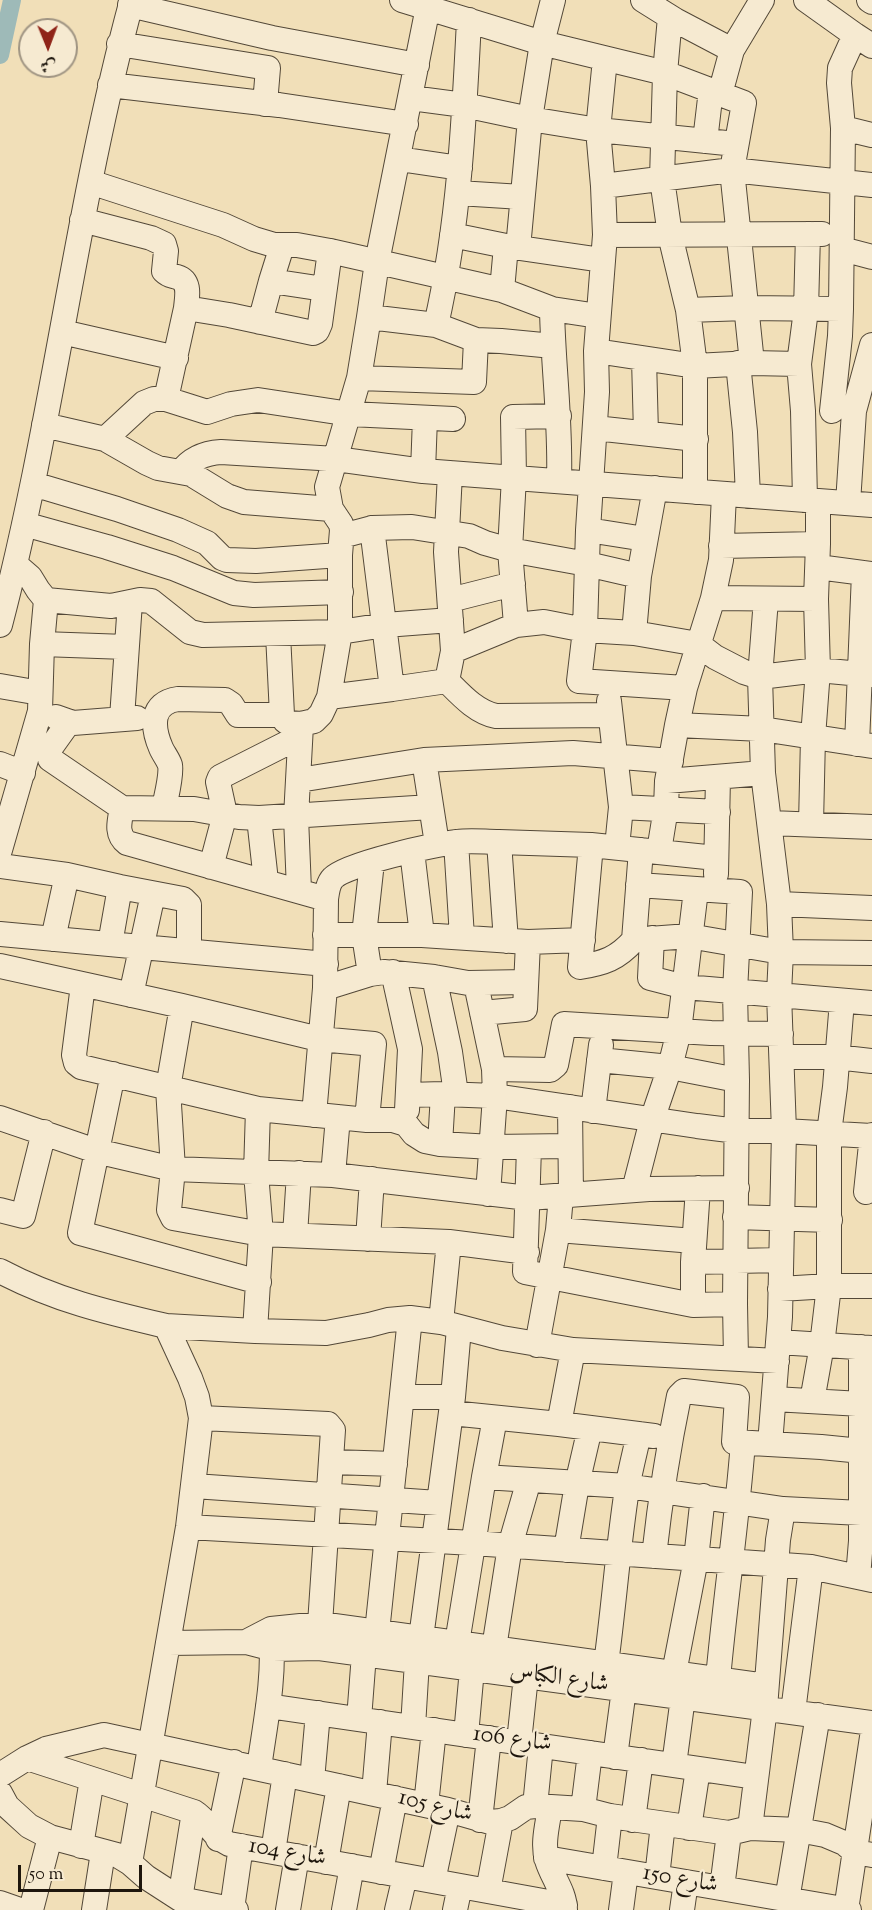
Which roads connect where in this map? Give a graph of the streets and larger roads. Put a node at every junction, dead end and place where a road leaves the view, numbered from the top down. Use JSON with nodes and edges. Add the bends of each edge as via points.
{"nodes":[{"id":1,"x":553,"y":0,"type":"edge"},
{"id":2,"x":643,"y":0,"type":"edge"},
{"id":3,"x":762,"y":0,"type":"edge"},
{"id":4,"x":806,"y":0,"type":"edge"},
{"id":5,"x":412,"y":2,"type":"edge"},
{"id":6,"x":131,"y":3,"type":"edge"},
{"id":7,"x":462,"y":12,"type":"edge"},
{"id":8,"x":670,"y":17,"type":"junction"},
{"id":9,"x":272,"y":38,"type":"junction"},
{"id":10,"x":863,"y":40,"type":"edge"},
{"id":11,"x":542,"y":43,"type":"junction"},
{"id":12,"x":119,"y":44,"type":"junction"},
{"id":13,"x":732,"y":50,"type":"junction"},
{"id":14,"x":605,"y":59,"type":"junction"},
{"id":15,"x":417,"y":65,"type":"junction"},
{"id":16,"x":268,"y":68,"type":"junction"},
{"id":17,"x":665,"y":73,"type":"junction"},
{"id":18,"x":110,"y":85,"type":"junction"},
{"id":19,"x":715,"y":92,"type":"junction"},
{"id":20,"x":411,"y":98,"type":"junction"},
{"id":21,"x":264,"y":104,"type":"junction"},
{"id":22,"x":464,"y":105,"type":"junction"},
{"id":23,"x":530,"y":119,"type":"junction"},
{"id":24,"x":406,"y":124,"type":"junction"},
{"id":25,"x":843,"y":128,"type":"junction"},
{"id":26,"x":598,"y":130,"type":"junction"},
{"id":27,"x":872,"y":135,"type":"edge"},
{"id":28,"x":663,"y":137,"type":"junction"},
{"id":29,"x":705,"y":141,"type":"junction"},
{"id":30,"x":736,"y":144,"type":"junction"},
{"id":31,"x":399,"y":159,"type":"junction"},
{"id":32,"x":460,"y":168,"type":"junction"},
{"id":33,"x":732,"y":170,"type":"junction"},
{"id":34,"x":662,"y":179,"type":"junction"},
{"id":35,"x":842,"y":181,"type":"junction"},
{"id":36,"x":90,"y":182,"type":"junction"},
{"id":37,"x":872,"y":185,"type":"edge"},
{"id":38,"x":603,"y":186,"type":"junction"},
{"id":39,"x":458,"y":193,"type":"junction"},
{"id":40,"x":522,"y":196,"type":"junction"},
{"id":41,"x":82,"y":220,"type":"junction"},
{"id":42,"x":808,"y":234,"type":"junction"},
{"id":43,"x":452,"y":235,"type":"junction"},
{"id":44,"x":605,"y":235,"type":"junction"},
{"id":45,"x":670,"y":235,"type":"junction"},
{"id":46,"x":739,"y":235,"type":"junction"},
{"id":47,"x":842,"y":242,"type":"junction"},
{"id":48,"x":282,"y":246,"type":"junction"},
{"id":49,"x":512,"y":247,"type":"junction"},
{"id":50,"x":330,"y":250,"type":"junction"},
{"id":51,"x":872,"y":256,"type":"edge"},
{"id":52,"x":602,"y":260,"type":"junction"},
{"id":53,"x":377,"y":262,"type":"junction"},
{"id":54,"x":447,"y":277,"type":"junction"},
{"id":55,"x":271,"y":282,"type":"junction"},
{"id":56,"x":324,"y":289,"type":"junction"},
{"id":57,"x":502,"y":290,"type":"junction"},
{"id":58,"x":186,"y":308,"type":"junction"},
{"id":59,"x":746,"y":308,"type":"junction"},
{"id":60,"x":552,"y":309,"type":"junction"},
{"id":61,"x":841,"y":309,"type":"junction"},
{"id":62,"x":688,"y":310,"type":"junction"},
{"id":63,"x":806,"y":310,"type":"junction"},
{"id":64,"x":598,"y":316,"type":"junction"},
{"id":65,"x":369,"y":317,"type":"junction"},
{"id":66,"x":261,"y":322,"type":"junction"},
{"id":67,"x":436,"y":325,"type":"junction"},
{"id":68,"x":62,"y":333,"type":"junction"},
{"id":69,"x":476,"y":340,"type":"junction"},
{"id":70,"x":872,"y":345,"type":"edge"},
{"id":71,"x":553,"y":346,"type":"junction"},
{"id":72,"x":838,"y":350,"type":"junction"},
{"id":73,"x":596,"y":351,"type":"junction"},
{"id":74,"x":176,"y":358,"type":"junction"},
{"id":75,"x":800,"y":358,"type":"junction"},
{"id":76,"x":644,"y":359,"type":"junction"},
{"id":77,"x":745,"y":363,"type":"junction"},
{"id":78,"x":695,"y":366,"type":"junction"},
{"id":79,"x":359,"y":378,"type":"junction"},
{"id":80,"x":166,"y":399,"type":"junction"},
{"id":81,"x":804,"y":411,"type":"junction"},
{"id":82,"x":843,"y":411,"type":"junction"},
{"id":83,"x":350,"y":414,"type":"junction"},
{"id":84,"x":559,"y":416,"type":"junction"},
{"id":85,"x":425,"y":418,"type":"junction"},
{"id":86,"x":453,"y":419,"type":"dead end"},
{"id":87,"x":44,"y":425,"type":"junction"},
{"id":88,"x":595,"y":428,"type":"junction"},
{"id":89,"x":646,"y":433,"type":"junction"},
{"id":90,"x":105,"y":439,"type":"junction"},
{"id":91,"x":696,"y":439,"type":"junction"},
{"id":92,"x":336,"y":459,"type":"junction"},
{"id":93,"x":423,"y":471,"type":"junction"},
{"id":94,"x":181,"y":472,"type":"junction"},
{"id":95,"x":450,"y":473,"type":"junction"},
{"id":96,"x":514,"y":477,"type":"junction"},
{"id":97,"x":559,"y":480,"type":"junction"},
{"id":98,"x":592,"y":483,"type":"junction"},
{"id":99,"x":33,"y":484,"type":"junction"},
{"id":100,"x":655,"y":488,"type":"junction"},
{"id":101,"x":695,"y":492,"type":"junction"},
{"id":102,"x":723,"y":494,"type":"junction"},
{"id":103,"x":748,"y":496,"type":"junction"},
{"id":104,"x":811,"y":500,"type":"junction"},
{"id":105,"x":848,"y":503,"type":"junction"},
{"id":106,"x":872,"y":505,"type":"edge"},
{"id":107,"x":331,"y":509,"type":"junction"},
{"id":108,"x":24,"y":524,"type":"junction"},
{"id":109,"x":372,"y":528,"type":"junction"},
{"id":110,"x":178,"y":530,"type":"junction"},
{"id":111,"x":588,"y":530,"type":"junction"},
{"id":112,"x":446,"y":533,"type":"junction"},
{"id":113,"x":645,"y":538,"type":"junction"},
{"id":114,"x":341,"y":545,"type":"junction"},
{"id":115,"x":721,"y":546,"type":"junction"},
{"id":116,"x":510,"y":550,"type":"junction"},
{"id":117,"x":818,"y":555,"type":"junction"},
{"id":118,"x":256,"y":561,"type":"junction"},
{"id":119,"x":15,"y":564,"type":"junction"},
{"id":120,"x":587,"y":564,"type":"junction"},
{"id":121,"x":173,"y":568,"type":"junction"},
{"id":122,"x":868,"y":574,"type":"edge"},
{"id":123,"x":639,"y":576,"type":"junction"},
{"id":124,"x":513,"y":584,"type":"junction"},
{"id":125,"x":341,"y":592,"type":"junction"},
{"id":126,"x":254,"y":595,"type":"junction"},
{"id":127,"x":712,"y":598,"type":"junction"},
{"id":128,"x":766,"y":599,"type":"junction"},
{"id":129,"x":46,"y":600,"type":"junction"},
{"id":130,"x":816,"y":600,"type":"junction"},
{"id":131,"x":130,"y":602,"type":"junction"},
{"id":132,"x":451,"y":610,"type":"junction"},
{"id":133,"x":0,"y":625,"type":"edge"},
{"id":134,"x":385,"y":625,"type":"junction"},
{"id":135,"x":516,"y":626,"type":"junction"},
{"id":136,"x":585,"y":630,"type":"junction"},
{"id":137,"x":340,"y":632,"type":"junction"},
{"id":138,"x":634,"y":633,"type":"junction"},
{"id":139,"x":278,"y":634,"type":"junction"},
{"id":140,"x":42,"y":644,"type":"junction"},
{"id":141,"x":698,"y":644,"type":"junction"},
{"id":142,"x":126,"y":647,"type":"junction"},
{"id":143,"x":453,"y":651,"type":"junction"},
{"id":144,"x":818,"y":670,"type":"junction"},
{"id":145,"x":866,"y":675,"type":"edge"},
{"id":146,"x":760,"y":677,"type":"junction"},
{"id":147,"x":447,"y":681,"type":"junction"},
{"id":148,"x":609,"y":682,"type":"junction"},
{"id":149,"x":0,"y":686,"type":"edge"},
{"id":150,"x":685,"y":688,"type":"junction"},
{"id":151,"x":392,"y":689,"type":"junction"},
{"id":152,"x":329,"y":697,"type":"junction"},
{"id":153,"x":40,"y":702,"type":"junction"},
{"id":154,"x":610,"y":716,"type":"junction"},
{"id":155,"x":122,"y":718,"type":"junction"},
{"id":156,"x":154,"y":718,"type":"junction"},
{"id":157,"x":69,"y":722,"type":"junction"},
{"id":158,"x":677,"y":724,"type":"junction"},
{"id":159,"x":294,"y":726,"type":"junction"},
{"id":160,"x":762,"y":729,"type":"junction"},
{"id":161,"x":813,"y":737,"type":"junction"},
{"id":162,"x":864,"y":745,"type":"edge"},
{"id":163,"x":614,"y":756,"type":"junction"},
{"id":164,"x":424,"y":760,"type":"junction"},
{"id":165,"x":0,"y":764,"type":"edge"},
{"id":166,"x":669,"y":771,"type":"junction"},
{"id":167,"x":23,"y":773,"type":"junction"},
{"id":168,"x":763,"y":773,"type":"junction"},
{"id":169,"x":718,"y":777,"type":"junction"},
{"id":170,"x":299,"y":780,"type":"junction"},
{"id":171,"x":431,"y":807,"type":"junction"},
{"id":172,"x":621,"y":807,"type":"junction"},
{"id":173,"x":122,"y":808,"type":"junction"},
{"id":174,"x":164,"y":808,"type":"junction"},
{"id":175,"x":666,"y":808,"type":"junction"},
{"id":176,"x":718,"y":812,"type":"junction"},
{"id":177,"x":225,"y":814,"type":"junction"},
{"id":178,"x":296,"y":817,"type":"junction"},
{"id":179,"x":259,"y":818,"type":"junction"},
{"id":180,"x":770,"y":823,"type":"junction"},
{"id":181,"x":811,"y":824,"type":"junction"},
{"id":182,"x":872,"y":827,"type":"edge"},
{"id":183,"x":499,"y":842,"type":"junction"},
{"id":184,"x":447,"y":843,"type":"junction"},
{"id":185,"x":591,"y":845,"type":"junction"},
{"id":186,"x":617,"y":847,"type":"junction"},
{"id":187,"x":0,"y":850,"type":"edge"},
{"id":188,"x":412,"y":851,"type":"junction"},
{"id":189,"x":650,"y":851,"type":"junction"},
{"id":190,"x":716,"y":858,"type":"junction"},
{"id":191,"x":372,"y":862,"type":"junction"},
{"id":192,"x":0,"y":866,"type":"edge"},
{"id":193,"x":211,"y":867,"type":"junction"},
{"id":194,"x":67,"y":875,"type":"junction"},
{"id":195,"x":266,"y":881,"type":"junction"},
{"id":196,"x":638,"y":885,"type":"junction"},
{"id":197,"x":120,"y":887,"type":"junction"},
{"id":198,"x":299,"y":890,"type":"junction"},
{"id":199,"x":706,"y":891,"type":"junction"},
{"id":200,"x":740,"y":892,"type":"junction"},
{"id":201,"x":153,"y":894,"type":"junction"},
{"id":202,"x":778,"y":898,"type":"junction"},
{"id":203,"x":326,"y":899,"type":"junction"},
{"id":204,"x":872,"y":908,"type":"edge"},
{"id":205,"x":3,"y":935,"type":"edge"},
{"id":206,"x":325,"y":935,"type":"junction"},
{"id":207,"x":364,"y":935,"type":"junction"},
{"id":208,"x":422,"y":935,"type":"junction"},
{"id":209,"x":689,"y":936,"type":"junction"},
{"id":210,"x":462,"y":937,"type":"junction"},
{"id":211,"x":53,"y":939,"type":"junction"},
{"id":212,"x":643,"y":939,"type":"junction"},
{"id":213,"x":583,"y":940,"type":"junction"},
{"id":214,"x":517,"y":941,"type":"junction"},
{"id":215,"x":110,"y":944,"type":"junction"},
{"id":216,"x":738,"y":946,"type":"junction"},
{"id":217,"x":142,"y":947,"type":"junction"},
{"id":218,"x":189,"y":951,"type":"junction"},
{"id":219,"x":781,"y":952,"type":"junction"},
{"id":220,"x":872,"y":953,"type":"edge"},
{"id":221,"x":326,"y":963,"type":"junction"},
{"id":222,"x":0,"y":965,"type":"edge"},
{"id":223,"x":381,"y":973,"type":"junction"},
{"id":224,"x":434,"y":977,"type":"junction"},
{"id":225,"x":526,"y":982,"type":"junction"},
{"id":226,"x":476,"y":984,"type":"junction"},
{"id":227,"x":83,"y":985,"type":"junction"},
{"id":228,"x":685,"y":987,"type":"junction"},
{"id":229,"x":325,"y":988,"type":"junction"},
{"id":230,"x":735,"y":992,"type":"junction"},
{"id":231,"x":779,"y":994,"type":"junction"},
{"id":232,"x":131,"y":995,"type":"junction"},
{"id":233,"x":842,"y":1001,"type":"junction"},
{"id":234,"x":872,"y":1003,"type":"edge"},
{"id":235,"x":182,"y":1006,"type":"junction"},
{"id":236,"x":482,"y":1012,"type":"junction"},
{"id":237,"x":604,"y":1026,"type":"junction"},
{"id":238,"x":679,"y":1031,"type":"junction"},
{"id":239,"x":735,"y":1032,"type":"junction"},
{"id":240,"x":319,"y":1039,"type":"junction"},
{"id":241,"x":374,"y":1044,"type":"junction"},
{"id":242,"x":409,"y":1044,"type":"junction"},
{"id":243,"x":781,"y":1046,"type":"junction"},
{"id":244,"x":836,"y":1057,"type":"junction"},
{"id":245,"x":599,"y":1059,"type":"junction"},
{"id":246,"x":872,"y":1061,"type":"edge"},
{"id":247,"x":670,"y":1067,"type":"junction"},
{"id":248,"x":494,"y":1069,"type":"junction"},
{"id":249,"x":113,"y":1074,"type":"junction"},
{"id":250,"x":737,"y":1080,"type":"junction"},
{"id":251,"x":168,"y":1088,"type":"junction"},
{"id":252,"x":449,"y":1094,"type":"junction"},
{"id":253,"x":408,"y":1095,"type":"junction"},
{"id":254,"x":495,"y":1096,"type":"junction"},
{"id":255,"x":258,"y":1109,"type":"junction"},
{"id":256,"x":582,"y":1109,"type":"junction"},
{"id":257,"x":314,"y":1115,"type":"junction"},
{"id":258,"x":338,"y":1117,"type":"junction"},
{"id":259,"x":0,"y":1118,"type":"edge"},
{"id":260,"x":367,"y":1120,"type":"junction"},
{"id":261,"x":652,"y":1120,"type":"junction"},
{"id":262,"x":406,"y":1124,"type":"junction"},
{"id":263,"x":737,"y":1131,"type":"junction"},
{"id":264,"x":784,"y":1131,"type":"junction"},
{"id":265,"x":44,"y":1132,"type":"junction"},
{"id":266,"x":829,"y":1133,"type":"junction"},
{"id":267,"x":872,"y":1135,"type":"edge"},
{"id":268,"x":440,"y":1144,"type":"junction"},
{"id":269,"x":569,"y":1146,"type":"junction"},
{"id":270,"x":529,"y":1147,"type":"junction"},
{"id":271,"x":492,"y":1148,"type":"junction"},
{"id":272,"x":96,"y":1151,"type":"junction"},
{"id":273,"x":172,"y":1169,"type":"junction"},
{"id":274,"x":256,"y":1173,"type":"junction"},
{"id":275,"x":299,"y":1173,"type":"junction"},
{"id":276,"x":333,"y":1175,"type":"junction"},
{"id":277,"x":372,"y":1179,"type":"junction"},
{"id":278,"x":698,"y":1188,"type":"junction"},
{"id":279,"x":737,"y":1188,"type":"junction"},
{"id":280,"x":634,"y":1190,"type":"junction"},
{"id":281,"x":830,"y":1192,"type":"junction"},
{"id":282,"x":869,"y":1192,"type":"edge"},
{"id":283,"x":488,"y":1194,"type":"junction"},
{"id":284,"x":566,"y":1195,"type":"junction"},
{"id":285,"x":528,"y":1198,"type":"junction"},
{"id":286,"x":0,"y":1210,"type":"edge"},
{"id":287,"x":735,"y":1217,"type":"junction"},
{"id":288,"x":782,"y":1218,"type":"junction"},
{"id":289,"x":830,"y":1220,"type":"junction"},
{"id":290,"x":558,"y":1230,"type":"junction"},
{"id":291,"x":261,"y":1234,"type":"junction"},
{"id":292,"x":295,"y":1235,"type":"junction"},
{"id":293,"x":368,"y":1239,"type":"junction"},
{"id":294,"x":449,"y":1242,"type":"junction"},
{"id":295,"x":694,"y":1251,"type":"junction"},
{"id":296,"x":527,"y":1252,"type":"junction"},
{"id":297,"x":780,"y":1260,"type":"junction"},
{"id":298,"x":735,"y":1262,"type":"junction"},
{"id":299,"x":0,"y":1271,"type":"edge"},
{"id":300,"x":549,"y":1275,"type":"junction"},
{"id":301,"x":259,"y":1282,"type":"junction"},
{"id":302,"x":829,"y":1286,"type":"junction"},
{"id":303,"x":872,"y":1286,"type":"edge"},
{"id":304,"x":780,"y":1289,"type":"junction"},
{"id":305,"x":735,"y":1304,"type":"junction"},
{"id":306,"x":693,"y":1305,"type":"junction"},
{"id":307,"x":410,"y":1318,"type":"junction"},
{"id":308,"x":450,"y":1325,"type":"junction"},
{"id":309,"x":166,"y":1326,"type":"junction"},
{"id":310,"x":255,"y":1331,"type":"junction"},
{"id":311,"x":537,"y":1345,"type":"junction"},
{"id":312,"x":822,"y":1345,"type":"junction"},
{"id":313,"x":867,"y":1348,"type":"edge"},
{"id":314,"x":573,"y":1350,"type":"junction"},
{"id":315,"x":778,"y":1351,"type":"junction"},
{"id":316,"x":736,"y":1358,"type":"junction"},
{"id":317,"x":402,"y":1396,"type":"junction"},
{"id":318,"x":774,"y":1400,"type":"junction"},
{"id":319,"x":812,"y":1401,"type":"junction"},
{"id":320,"x":861,"y":1404,"type":"junction"},
{"id":321,"x":452,"y":1405,"type":"junction"},
{"id":322,"x":201,"y":1418,"type":"junction"},
{"id":323,"x":495,"y":1418,"type":"junction"},
{"id":324,"x":559,"y":1424,"type":"junction"},
{"id":325,"x":590,"y":1428,"type":"junction"},
{"id":326,"x":639,"y":1434,"type":"junction"},
{"id":327,"x":670,"y":1439,"type":"junction"},
{"id":328,"x":743,"y":1442,"type":"junction"},
{"id":329,"x":770,"y":1444,"type":"junction"},
{"id":330,"x":867,"y":1451,"type":"edge"},
{"id":331,"x":332,"y":1462,"type":"junction"},
{"id":332,"x":395,"y":1464,"type":"junction"},
{"id":333,"x":484,"y":1477,"type":"junction"},
{"id":334,"x":529,"y":1480,"type":"junction"},
{"id":335,"x":577,"y":1484,"type":"junction"},
{"id":336,"x":194,"y":1486,"type":"junction"},
{"id":337,"x":627,"y":1486,"type":"junction"},
{"id":338,"x":661,"y":1490,"type":"junction"},
{"id":339,"x":329,"y":1496,"type":"junction"},
{"id":340,"x":703,"y":1497,"type":"junction"},
{"id":341,"x":391,"y":1501,"type":"junction"},
{"id":342,"x":438,"y":1503,"type":"junction"},
{"id":343,"x":738,"y":1504,"type":"junction"},
{"id":344,"x":783,"y":1509,"type":"junction"},
{"id":345,"x":861,"y":1513,"type":"junction"},
{"id":346,"x":188,"y":1527,"type":"junction"},
{"id":347,"x":326,"y":1536,"type":"junction"},
{"id":348,"x":387,"y":1539,"type":"junction"},
{"id":349,"x":433,"y":1541,"type":"junction"},
{"id":350,"x":473,"y":1543,"type":"junction"},
{"id":351,"x":510,"y":1546,"type":"junction"},
{"id":352,"x":566,"y":1550,"type":"junction"},
{"id":353,"x":618,"y":1553,"type":"junction"},
{"id":354,"x":654,"y":1556,"type":"junction"},
{"id":355,"x":696,"y":1559,"type":"junction"},
{"id":356,"x":731,"y":1562,"type":"junction"},
{"id":357,"x":776,"y":1565,"type":"junction"},
{"id":358,"x":811,"y":1567,"type":"junction"},
{"id":359,"x":865,"y":1579,"type":"edge"},
{"id":360,"x":685,"y":1615,"type":"junction"},
{"id":361,"x":723,"y":1620,"type":"junction"},
{"id":362,"x":320,"y":1624,"type":"junction"},
{"id":363,"x":377,"y":1632,"type":"junction"},
{"id":364,"x":272,"y":1639,"type":"junction"},
{"id":365,"x":168,"y":1643,"type":"junction"},
{"id":366,"x":457,"y":1643,"type":"junction"},
{"id":367,"x":319,"y":1648,"type":"junction"},
{"id":368,"x":494,"y":1648,"type":"junction"},
{"id":369,"x":419,"y":1649,"type":"junction"},
{"id":370,"x":364,"y":1654,"type":"junction"},
{"id":371,"x":606,"y":1664,"type":"junction"},
{"id":372,"x":472,"y":1669,"type":"junction"},
{"id":373,"x":674,"y":1673,"type":"junction"},
{"id":374,"x":526,"y":1676,"type":"junction"},
{"id":375,"x":718,"y":1679,"type":"junction"},
{"id":376,"x":624,"y":1689,"type":"junction"},
{"id":377,"x":683,"y":1697,"type":"junction"},
{"id":378,"x":766,"y":1697,"type":"junction"},
{"id":379,"x":268,"y":1706,"type":"junction"},
{"id":380,"x":794,"y":1712,"type":"junction"},
{"id":381,"x":318,"y":1713,"type":"junction"},
{"id":382,"x":818,"y":1715,"type":"junction"},
{"id":383,"x":369,"y":1721,"type":"junction"},
{"id":384,"x":872,"y":1723,"type":"edge"},
{"id":385,"x":423,"y":1729,"type":"junction"},
{"id":386,"x":477,"y":1736,"type":"junction"},
{"id":387,"x":872,"y":1737,"type":"edge"},
{"id":388,"x":151,"y":1744,"type":"junction"},
{"id":389,"x":530,"y":1744,"type":"junction"},
{"id":390,"x":591,"y":1753,"type":"junction"},
{"id":391,"x":615,"y":1757,"type":"junction"},
{"id":392,"x":27,"y":1758,"type":"junction"},
{"id":393,"x":641,"y":1760,"type":"junction"},
{"id":394,"x":234,"y":1762,"type":"junction"},
{"id":395,"x":674,"y":1765,"type":"junction"},
{"id":396,"x":259,"y":1768,"type":"junction"},
{"id":397,"x":698,"y":1769,"type":"junction"},
{"id":398,"x":285,"y":1774,"type":"junction"},
{"id":399,"x":0,"y":1775,"type":"edge"},
{"id":400,"x":755,"y":1777,"type":"junction"},
{"id":401,"x":92,"y":1779,"type":"junction"},
{"id":402,"x":312,"y":1780,"type":"junction"},
{"id":403,"x":339,"y":1786,"type":"junction"},
{"id":404,"x":0,"y":1793,"type":"edge"},
{"id":405,"x":142,"y":1795,"type":"junction"},
{"id":406,"x":384,"y":1796,"type":"junction"},
{"id":407,"x":867,"y":1804,"type":"edge"},
{"id":408,"x":543,"y":1806,"type":"junction"},
{"id":409,"x":437,"y":1807,"type":"junction"},
{"id":410,"x":583,"y":1809,"type":"junction"},
{"id":411,"x":194,"y":1812,"type":"junction"},
{"id":412,"x":622,"y":1818,"type":"junction"},
{"id":413,"x":490,"y":1821,"type":"junction"},
{"id":414,"x":663,"y":1824,"type":"junction"},
{"id":415,"x":689,"y":1828,"type":"junction"},
{"id":416,"x":799,"y":1830,"type":"junction"},
{"id":417,"x":739,"y":1831,"type":"junction"},
{"id":418,"x":50,"y":1837,"type":"junction"},
{"id":419,"x":229,"y":1842,"type":"junction"},
{"id":420,"x":92,"y":1849,"type":"junction"},
{"id":421,"x":863,"y":1853,"type":"edge"},
{"id":422,"x":285,"y":1854,"type":"junction"},
{"id":423,"x":546,"y":1858,"type":"junction"},
{"id":424,"x":326,"y":1862,"type":"junction"},
{"id":425,"x":130,"y":1863,"type":"junction"},
{"id":426,"x":352,"y":1866,"type":"junction"},
{"id":427,"x":615,"y":1870,"type":"junction"},
{"id":428,"x":381,"y":1872,"type":"junction"},
{"id":429,"x":405,"y":1876,"type":"junction"},
{"id":430,"x":657,"y":1877,"type":"junction"},
{"id":431,"x":432,"y":1881,"type":"junction"},
{"id":432,"x":686,"y":1882,"type":"junction"},
{"id":433,"x":460,"y":1886,"type":"junction"},
{"id":434,"x":488,"y":1891,"type":"junction"},
{"id":435,"x":735,"y":1897,"type":"edge"},
{"id":436,"x":0,"y":1903,"type":"edge"},
{"id":437,"x":183,"y":1903,"type":"edge"},
{"id":438,"x":512,"y":1903,"type":"edge"},
{"id":439,"x":797,"y":1904,"type":"edge"},
{"id":440,"x":565,"y":1908,"type":"edge"},
{"id":441,"x":20,"y":1910,"type":"edge"},
{"id":442,"x":31,"y":1910,"type":"edge"},
{"id":443,"x":94,"y":1910,"type":"edge"},
{"id":444,"x":234,"y":1910,"type":"edge"},
{"id":445,"x":288,"y":1910,"type":"edge"},
{"id":446,"x":344,"y":1910,"type":"edge"},
{"id":447,"x":397,"y":1910,"type":"edge"},
{"id":448,"x":455,"y":1910,"type":"edge"},
{"id":449,"x":621,"y":1910,"type":"edge"},
{"id":450,"x":682,"y":1910,"type":"edge"},
{"id":451,"x":848,"y":1910,"type":"edge"}],
"edges":[{"from":1,"to":11,"type":"street"},
{"from":2,"to":8,"type":"street"},
{"from":3,"to":13,"type":"street"},
{"from":4,"to":10,"type":"street"},
{"from":5,"to":7,"type":"street"},
{"from":5,"to":15,"type":"street"},
{"from":6,"to":9,"type":"street"},
{"from":6,"to":12,"type":"street"},
{"from":7,"to":11,"type":"street"},
{"from":7,"to":22,"type":"street"},
{"from":8,"to":13,"type":"street"},
{"from":8,"to":17,"type":"street"},
{"from":9,"to":15,"type":"street"},
{"from":9,"to":16,"type":"street"},
{"from":10,"to":25,"type":"street","via":[[840,68]]},
{"from":11,"to":14,"type":"street"},
{"from":11,"to":23,"type":"street"},
{"from":12,"to":16,"type":"street"},
{"from":12,"to":18,"type":"street"},
{"from":13,"to":19,"type":"street"},
{"from":14,"to":17,"type":"street"},
{"from":14,"to":26,"type":"street"},
{"from":15,"to":20,"type":"street"},
{"from":16,"to":21,"type":"street"},
{"from":17,"to":19,"type":"street"},
{"from":17,"to":28,"type":"street"},
{"from":18,"to":21,"type":"street"},
{"from":18,"to":36,"type":"street"},
{"from":19,"to":29,"type":"street"},
{"from":19,"to":30,"type":"street","via":[[744,103]]},
{"from":20,"to":22,"type":"street"},
{"from":20,"to":24,"type":"street"},
{"from":21,"to":24,"type":"street"},
{"from":22,"to":23,"type":"street"},
{"from":22,"to":32,"type":"street"},
{"from":23,"to":26,"type":"street"},
{"from":23,"to":40,"type":"street"},
{"from":24,"to":31,"type":"street"},
{"from":25,"to":27,"type":"street"},
{"from":25,"to":35,"type":"street"},
{"from":26,"to":28,"type":"street"},
{"from":26,"to":38,"type":"street"},
{"from":28,"to":29,"type":"street"},
{"from":28,"to":34,"type":"street"},
{"from":29,"to":30,"type":"street"},
{"from":30,"to":33,"type":"street"},
{"from":31,"to":32,"type":"street"},
{"from":31,"to":53,"type":"street"},
{"from":32,"to":39,"type":"street"},
{"from":33,"to":34,"type":"street"},
{"from":33,"to":35,"type":"street"},
{"from":33,"to":46,"type":"street"},
{"from":34,"to":38,"type":"street"},
{"from":34,"to":45,"type":"street"},
{"from":35,"to":37,"type":"street"},
{"from":35,"to":47,"type":"street"},
{"from":36,"to":41,"type":"street"},
{"from":36,"to":48,"type":"street"},
{"from":38,"to":44,"type":"street"},
{"from":39,"to":40,"type":"street"},
{"from":39,"to":43,"type":"street"},
{"from":40,"to":49,"type":"street"},
{"from":41,"to":58,"type":"street","via":[[164,244],[164,271],[182,278],[187,285]]},
{"from":41,"to":68,"type":"street"},
{"from":42,"to":46,"type":"street"},
{"from":42,"to":47,"type":"street"},
{"from":42,"to":63,"type":"street"},
{"from":43,"to":49,"type":"street"},
{"from":43,"to":54,"type":"street"},
{"from":44,"to":45,"type":"street"},
{"from":44,"to":52,"type":"street"},
{"from":45,"to":46,"type":"street"},
{"from":45,"to":62,"type":"street"},
{"from":46,"to":59,"type":"street"},
{"from":47,"to":51,"type":"street"},
{"from":47,"to":61,"type":"street"},
{"from":48,"to":50,"type":"street"},
{"from":48,"to":55,"type":"street"},
{"from":49,"to":52,"type":"street"},
{"from":49,"to":57,"type":"street"},
{"from":50,"to":53,"type":"street"},
{"from":50,"to":56,"type":"street"},
{"from":52,"to":64,"type":"street"},
{"from":53,"to":54,"type":"street"},
{"from":53,"to":65,"type":"street"},
{"from":54,"to":57,"type":"street"},
{"from":54,"to":67,"type":"street"},
{"from":55,"to":56,"type":"street"},
{"from":55,"to":66,"type":"street"},
{"from":56,"to":66,"type":"street","via":[[320,324],[313,333]]},
{"from":57,"to":60,"type":"street"},
{"from":58,"to":66,"type":"street"},
{"from":58,"to":74,"type":"street"},
{"from":59,"to":62,"type":"street"},
{"from":59,"to":63,"type":"street"},
{"from":59,"to":77,"type":"street"},
{"from":60,"to":64,"type":"street"},
{"from":60,"to":71,"type":"street"},
{"from":61,"to":63,"type":"street"},
{"from":61,"to":72,"type":"street"},
{"from":62,"to":78,"type":"street"},
{"from":63,"to":75,"type":"street"},
{"from":64,"to":73,"type":"street"},
{"from":65,"to":67,"type":"street"},
{"from":65,"to":79,"type":"street"},
{"from":67,"to":69,"type":"street"},
{"from":68,"to":74,"type":"street"},
{"from":68,"to":87,"type":"street"},
{"from":69,"to":71,"type":"street"},
{"from":69,"to":79,"type":"street","via":[[474,382]]},
{"from":70,"to":72,"type":"street"},
{"from":70,"to":82,"type":"street"},
{"from":71,"to":84,"type":"street"},
{"from":72,"to":75,"type":"street"},
{"from":72,"to":82,"type":"street"},
{"from":73,"to":76,"type":"street"},
{"from":73,"to":88,"type":"street"},
{"from":74,"to":80,"type":"street"},
{"from":75,"to":77,"type":"street"},
{"from":75,"to":81,"type":"street"},
{"from":76,"to":78,"type":"street"},
{"from":76,"to":89,"type":"street"},
{"from":77,"to":78,"type":"street"},
{"from":77,"to":103,"type":"street"},
{"from":78,"to":91,"type":"street"},
{"from":79,"to":83,"type":"street"},
{"from":80,"to":83,"type":"street","via":[[207,412],[258,400]]},
{"from":80,"to":90,"type":"street","via":[[144,403]]},
{"from":81,"to":82,"type":"street"},
{"from":81,"to":104,"type":"street"},
{"from":82,"to":105,"type":"street"},
{"from":83,"to":85,"type":"street"},
{"from":83,"to":92,"type":"street"},
{"from":84,"to":96,"type":"street","via":[[513,417]]},
{"from":84,"to":97,"type":"street"},
{"from":85,"to":86,"type":"street"},
{"from":85,"to":93,"type":"street"},
{"from":87,"to":90,"type":"street"},
{"from":87,"to":99,"type":"street"},
{"from":88,"to":89,"type":"street"},
{"from":88,"to":98,"type":"street"},
{"from":89,"to":91,"type":"street"},
{"from":90,"to":94,"type":"street","via":[[158,468]]},
{"from":91,"to":101,"type":"street"},
{"from":92,"to":93,"type":"street"},
{"from":92,"to":94,"type":"street","via":[[213,453],[191,461]]},
{"from":92,"to":107,"type":"street","via":[[327,487]]},
{"from":93,"to":95,"type":"street"},
{"from":94,"to":107,"type":"street","via":[[244,502]]},
{"from":95,"to":96,"type":"street"},
{"from":95,"to":112,"type":"street"},
{"from":96,"to":97,"type":"street"},
{"from":96,"to":116,"type":"street"},
{"from":97,"to":98,"type":"street"},
{"from":98,"to":100,"type":"street"},
{"from":98,"to":111,"type":"street"},
{"from":99,"to":108,"type":"street"},
{"from":99,"to":110,"type":"street"},
{"from":100,"to":101,"type":"street"},
{"from":100,"to":113,"type":"street"},
{"from":101,"to":102,"type":"street"},
{"from":102,"to":103,"type":"street"},
{"from":102,"to":115,"type":"street"},
{"from":103,"to":104,"type":"street"},
{"from":104,"to":105,"type":"street"},
{"from":104,"to":117,"type":"street"},
{"from":105,"to":106,"type":"street"},
{"from":107,"to":114,"type":"street","via":[[341,524]]},
{"from":108,"to":119,"type":"street"},
{"from":108,"to":121,"type":"street"},
{"from":109,"to":112,"type":"street","via":[[412,527]]},
{"from":109,"to":114,"type":"street"},
{"from":109,"to":134,"type":"street"},
{"from":110,"to":118,"type":"street","via":[[207,543],[227,560]]},
{"from":110,"to":121,"type":"street"},
{"from":111,"to":113,"type":"street"},
{"from":111,"to":120,"type":"street"},
{"from":112,"to":116,"type":"street","via":[[469,536]]},
{"from":112,"to":132,"type":"street"},
{"from":113,"to":123,"type":"street"},
{"from":114,"to":118,"type":"street"},
{"from":114,"to":125,"type":"street"},
{"from":115,"to":117,"type":"street"},
{"from":115,"to":127,"type":"street"},
{"from":116,"to":120,"type":"street"},
{"from":116,"to":124,"type":"street"},
{"from":117,"to":122,"type":"street"},
{"from":117,"to":130,"type":"street"},
{"from":118,"to":126,"type":"street"},
{"from":119,"to":129,"type":"street"},
{"from":119,"to":133,"type":"street"},
{"from":120,"to":123,"type":"street"},
{"from":120,"to":136,"type":"street"},
{"from":121,"to":126,"type":"street","via":[[234,593]]},
{"from":122,"to":145,"type":"street"},
{"from":123,"to":138,"type":"street"},
{"from":124,"to":132,"type":"street"},
{"from":124,"to":135,"type":"street"},
{"from":125,"to":126,"type":"street"},
{"from":125,"to":137,"type":"street"},
{"from":127,"to":128,"type":"street"},
{"from":127,"to":141,"type":"street"},
{"from":128,"to":130,"type":"street"},
{"from":128,"to":146,"type":"street"},
{"from":129,"to":131,"type":"street","via":[[111,606]]},
{"from":129,"to":140,"type":"street"},
{"from":130,"to":144,"type":"street"},
{"from":131,"to":139,"type":"street","via":[[152,601],[197,634]]},
{"from":131,"to":142,"type":"street"},
{"from":132,"to":134,"type":"street"},
{"from":132,"to":143,"type":"street"},
{"from":134,"to":137,"type":"street"},
{"from":134,"to":151,"type":"street"},
{"from":135,"to":136,"type":"street","via":[[544,622]]},
{"from":135,"to":143,"type":"street"},
{"from":136,"to":138,"type":"street"},
{"from":136,"to":148,"type":"street","via":[[579,681]]},
{"from":137,"to":139,"type":"street"},
{"from":137,"to":152,"type":"street"},
{"from":138,"to":141,"type":"street"},
{"from":139,"to":159,"type":"street"},
{"from":140,"to":142,"type":"street"},
{"from":140,"to":153,"type":"street"},
{"from":141,"to":146,"type":"street","via":[[744,672]]},
{"from":141,"to":150,"type":"street"},
{"from":142,"to":155,"type":"street"},
{"from":143,"to":147,"type":"street"},
{"from":144,"to":145,"type":"street"},
{"from":144,"to":146,"type":"street"},
{"from":144,"to":161,"type":"street"},
{"from":145,"to":162,"type":"street"},
{"from":146,"to":160,"type":"street"},
{"from":147,"to":151,"type":"street"},
{"from":147,"to":154,"type":"street","via":[[486,714]]},
{"from":148,"to":150,"type":"street"},
{"from":148,"to":154,"type":"street"},
{"from":149,"to":153,"type":"street"},
{"from":150,"to":158,"type":"street"},
{"from":151,"to":152,"type":"street"},
{"from":152,"to":159,"type":"street","via":[[317,718]]},
{"from":153,"to":157,"type":"street"},
{"from":153,"to":167,"type":"street"},
{"from":154,"to":163,"type":"street"},
{"from":155,"to":156,"type":"street"},
{"from":155,"to":157,"type":"street"},
{"from":156,"to":159,"type":"street","via":[[161,706],[171,700],[225,700],[240,716]]},
{"from":156,"to":174,"type":"street","via":[[157,737],[170,767]]},
{"from":157,"to":173,"type":"street","via":[[49,750],[50,759]]},
{"from":158,"to":160,"type":"street"},
{"from":158,"to":166,"type":"street"},
{"from":159,"to":170,"type":"street"},
{"from":159,"to":177,"type":"street","via":[[220,777]]},
{"from":160,"to":161,"type":"street"},
{"from":160,"to":168,"type":"street"},
{"from":161,"to":162,"type":"street"},
{"from":161,"to":181,"type":"street"},
{"from":163,"to":164,"type":"street","via":[[573,753]]},
{"from":163,"to":166,"type":"street"},
{"from":163,"to":172,"type":"street"},
{"from":164,"to":170,"type":"street"},
{"from":164,"to":171,"type":"street"},
{"from":165,"to":167,"type":"street"},
{"from":166,"to":169,"type":"street"},
{"from":166,"to":175,"type":"street"},
{"from":167,"to":187,"type":"street"},
{"from":168,"to":169,"type":"street"},
{"from":168,"to":180,"type":"street"},
{"from":169,"to":176,"type":"street"},
{"from":170,"to":178,"type":"street"},
{"from":171,"to":178,"type":"street"},
{"from":171,"to":184,"type":"street"},
{"from":172,"to":175,"type":"street"},
{"from":172,"to":186,"type":"street"},
{"from":173,"to":174,"type":"street"},
{"from":173,"to":193,"type":"street","via":[[119,829],[127,843]]},
{"from":174,"to":177,"type":"street"},
{"from":175,"to":176,"type":"street"},
{"from":175,"to":189,"type":"street"},
{"from":176,"to":190,"type":"street"},
{"from":177,"to":179,"type":"street"},
{"from":177,"to":193,"type":"street"},
{"from":178,"to":179,"type":"street"},
{"from":178,"to":198,"type":"street"},
{"from":179,"to":195,"type":"street"},
{"from":180,"to":181,"type":"street"},
{"from":180,"to":202,"type":"street"},
{"from":181,"to":182,"type":"street"},
{"from":183,"to":184,"type":"street"},
{"from":183,"to":185,"type":"street"},
{"from":183,"to":214,"type":"street"},
{"from":184,"to":188,"type":"street"},
{"from":184,"to":210,"type":"street"},
{"from":185,"to":186,"type":"street"},
{"from":185,"to":213,"type":"street"},
{"from":186,"to":189,"type":"street"},
{"from":188,"to":191,"type":"street"},
{"from":188,"to":208,"type":"street"},
{"from":189,"to":190,"type":"street"},
{"from":189,"to":196,"type":"street"},
{"from":190,"to":199,"type":"street"},
{"from":191,"to":203,"type":"street","via":[[333,877]]},
{"from":191,"to":207,"type":"street"},
{"from":192,"to":194,"type":"street"},
{"from":193,"to":195,"type":"street"},
{"from":194,"to":197,"type":"street"},
{"from":194,"to":211,"type":"street"},
{"from":195,"to":198,"type":"street"},
{"from":196,"to":199,"type":"street"},
{"from":196,"to":212,"type":"street","via":[[637,913]]},
{"from":197,"to":201,"type":"street"},
{"from":197,"to":215,"type":"street"},
{"from":198,"to":203,"type":"street"},
{"from":199,"to":200,"type":"street"},
{"from":199,"to":209,"type":"street"},
{"from":200,"to":202,"type":"street"},
{"from":200,"to":216,"type":"street"},
{"from":201,"to":217,"type":"street"},
{"from":201,"to":218,"type":"street","via":[[183,899],[189,905]]},
{"from":202,"to":204,"type":"street"},
{"from":202,"to":219,"type":"street"},
{"from":203,"to":206,"type":"street"},
{"from":205,"to":211,"type":"street"},
{"from":205,"to":222,"type":"street"},
{"from":206,"to":207,"type":"street"},
{"from":206,"to":221,"type":"street"},
{"from":207,"to":208,"type":"street"},
{"from":207,"to":223,"type":"street"},
{"from":208,"to":210,"type":"street"},
{"from":209,"to":212,"type":"street"},
{"from":209,"to":216,"type":"street"},
{"from":209,"to":228,"type":"street"},
{"from":210,"to":214,"type":"street"},
{"from":211,"to":215,"type":"street"},
{"from":212,"to":213,"type":"street","via":[[616,957],[580,967]]},
{"from":212,"to":228,"type":"street","via":[[650,978]]},
{"from":213,"to":214,"type":"street"},
{"from":214,"to":225,"type":"street"},
{"from":215,"to":217,"type":"street"},
{"from":216,"to":219,"type":"street"},
{"from":216,"to":230,"type":"street"},
{"from":217,"to":218,"type":"street"},
{"from":217,"to":232,"type":"street"},
{"from":218,"to":221,"type":"street"},
{"from":219,"to":220,"type":"street"},
{"from":219,"to":231,"type":"street"},
{"from":221,"to":229,"type":"street"},
{"from":222,"to":227,"type":"street"},
{"from":223,"to":224,"type":"street"},
{"from":223,"to":229,"type":"street"},
{"from":223,"to":242,"type":"street"},
{"from":224,"to":226,"type":"street"},
{"from":224,"to":252,"type":"street","via":[[450,1052]]},
{"from":225,"to":226,"type":"street"},
{"from":225,"to":236,"type":"street","via":[[525,1009]]},
{"from":226,"to":236,"type":"street"},
{"from":227,"to":232,"type":"street"},
{"from":227,"to":249,"type":"street","via":[[76,1063]]},
{"from":228,"to":230,"type":"street"},
{"from":228,"to":238,"type":"street"},
{"from":229,"to":240,"type":"street"},
{"from":230,"to":231,"type":"street"},
{"from":230,"to":239,"type":"street"},
{"from":231,"to":233,"type":"street"},
{"from":231,"to":243,"type":"street"},
{"from":232,"to":235,"type":"street"},
{"from":233,"to":234,"type":"street"},
{"from":233,"to":244,"type":"street"},
{"from":235,"to":240,"type":"street"},
{"from":235,"to":251,"type":"street"},
{"from":236,"to":248,"type":"street"},
{"from":237,"to":238,"type":"street"},
{"from":237,"to":245,"type":"street"},
{"from":237,"to":248,"type":"street","via":[[564,1024],[556,1065],[550,1070]]},
{"from":238,"to":239,"type":"street"},
{"from":238,"to":247,"type":"street"},
{"from":239,"to":243,"type":"street"},
{"from":239,"to":250,"type":"street"},
{"from":240,"to":241,"type":"street"},
{"from":240,"to":257,"type":"street"},
{"from":241,"to":242,"type":"street"},
{"from":241,"to":260,"type":"street"},
{"from":242,"to":253,"type":"street"},
{"from":243,"to":244,"type":"street"},
{"from":243,"to":264,"type":"street"},
{"from":244,"to":246,"type":"street"},
{"from":244,"to":266,"type":"street"},
{"from":245,"to":247,"type":"street"},
{"from":245,"to":256,"type":"street"},
{"from":247,"to":250,"type":"street"},
{"from":247,"to":261,"type":"street"},
{"from":248,"to":254,"type":"street"},
{"from":249,"to":251,"type":"street"},
{"from":249,"to":272,"type":"street"},
{"from":250,"to":263,"type":"street"},
{"from":251,"to":255,"type":"street"},
{"from":251,"to":273,"type":"street"},
{"from":252,"to":253,"type":"street"},
{"from":252,"to":254,"type":"street"},
{"from":252,"to":268,"type":"street"},
{"from":253,"to":262,"type":"street"},
{"from":254,"to":256,"type":"street"},
{"from":254,"to":271,"type":"street"},
{"from":255,"to":257,"type":"street"},
{"from":255,"to":274,"type":"street"},
{"from":256,"to":261,"type":"street"},
{"from":256,"to":269,"type":"street"},
{"from":257,"to":258,"type":"street"},
{"from":258,"to":260,"type":"street"},
{"from":258,"to":276,"type":"street"},
{"from":259,"to":265,"type":"street"},
{"from":260,"to":262,"type":"street"},
{"from":261,"to":263,"type":"street"},
{"from":261,"to":280,"type":"street"},
{"from":262,"to":268,"type":"street","via":[[424,1141]]},
{"from":263,"to":264,"type":"street"},
{"from":263,"to":279,"type":"street"},
{"from":264,"to":266,"type":"street"},
{"from":264,"to":288,"type":"street"},
{"from":265,"to":272,"type":"street"},
{"from":265,"to":286,"type":"street","via":[[23,1216]]},
{"from":266,"to":267,"type":"street"},
{"from":266,"to":281,"type":"street"},
{"from":267,"to":282,"type":"street"},
{"from":268,"to":271,"type":"street"},
{"from":269,"to":270,"type":"street"},
{"from":269,"to":284,"type":"street"},
{"from":270,"to":271,"type":"street"},
{"from":270,"to":285,"type":"street"},
{"from":271,"to":283,"type":"street"},
{"from":272,"to":273,"type":"street"},
{"from":272,"to":301,"type":"street","via":[[80,1233]]},
{"from":273,"to":274,"type":"street"},
{"from":273,"to":291,"type":"street","via":[[169,1210],[173,1218]]},
{"from":274,"to":275,"type":"street"},
{"from":274,"to":291,"type":"street"},
{"from":275,"to":276,"type":"street"},
{"from":275,"to":292,"type":"street"},
{"from":276,"to":277,"type":"street"},
{"from":277,"to":283,"type":"street"},
{"from":277,"to":293,"type":"street"},
{"from":278,"to":279,"type":"street"},
{"from":278,"to":280,"type":"street"},
{"from":278,"to":295,"type":"street"},
{"from":279,"to":287,"type":"street"},
{"from":280,"to":284,"type":"street"},
{"from":281,"to":282,"type":"street"},
{"from":281,"to":289,"type":"street"},
{"from":283,"to":285,"type":"street"},
{"from":284,"to":285,"type":"street"},
{"from":284,"to":290,"type":"street"},
{"from":285,"to":296,"type":"street"},
{"from":287,"to":288,"type":"street"},
{"from":287,"to":298,"type":"street"},
{"from":288,"to":289,"type":"street"},
{"from":288,"to":297,"type":"street"},
{"from":289,"to":302,"type":"street"},
{"from":290,"to":295,"type":"street"},
{"from":290,"to":300,"type":"street"},
{"from":291,"to":292,"type":"street"},
{"from":291,"to":301,"type":"street"},
{"from":292,"to":293,"type":"street"},
{"from":293,"to":294,"type":"street"},
{"from":294,"to":296,"type":"street"},
{"from":294,"to":308,"type":"street"},
{"from":295,"to":298,"type":"street"},
{"from":295,"to":306,"type":"street"},
{"from":296,"to":300,"type":"street","via":[[525,1272]]},
{"from":297,"to":298,"type":"street"},
{"from":297,"to":304,"type":"street"},
{"from":298,"to":305,"type":"street"},
{"from":299,"to":309,"type":"street","via":[[63,1300]]},
{"from":300,"to":306,"type":"street"},
{"from":300,"to":311,"type":"street"},
{"from":301,"to":310,"type":"street"},
{"from":302,"to":303,"type":"street"},
{"from":302,"to":304,"type":"street"},
{"from":302,"to":312,"type":"street"},
{"from":304,"to":315,"type":"street"},
{"from":305,"to":306,"type":"street"},
{"from":305,"to":316,"type":"street"},
{"from":307,"to":308,"type":"street"},
{"from":307,"to":310,"type":"street","via":[[326,1333]]},
{"from":307,"to":317,"type":"street"},
{"from":308,"to":311,"type":"street"},
{"from":308,"to":321,"type":"street"},
{"from":309,"to":310,"type":"street"},
{"from":309,"to":322,"type":"street","via":[[190,1378]]},
{"from":311,"to":314,"type":"street"},
{"from":312,"to":313,"type":"street"},
{"from":312,"to":315,"type":"street"},
{"from":312,"to":319,"type":"street"},
{"from":313,"to":320,"type":"street"},
{"from":314,"to":316,"type":"street"},
{"from":314,"to":324,"type":"street"},
{"from":315,"to":316,"type":"street"},
{"from":315,"to":318,"type":"street"},
{"from":317,"to":321,"type":"street"},
{"from":317,"to":332,"type":"street"},
{"from":318,"to":319,"type":"street"},
{"from":318,"to":329,"type":"street"},
{"from":319,"to":320,"type":"street"},
{"from":320,"to":330,"type":"street"},
{"from":321,"to":323,"type":"street"},
{"from":321,"to":342,"type":"street"},
{"from":322,"to":331,"type":"street","via":[[328,1424],[334,1432]]},
{"from":322,"to":336,"type":"street"},
{"from":323,"to":324,"type":"street"},
{"from":323,"to":333,"type":"street"},
{"from":324,"to":325,"type":"street"},
{"from":325,"to":326,"type":"street"},
{"from":325,"to":335,"type":"street"},
{"from":326,"to":327,"type":"street"},
{"from":326,"to":337,"type":"street"},
{"from":327,"to":328,"type":"street","via":[[679,1396],[684,1391],[737,1396],[734,1442]]},
{"from":327,"to":338,"type":"street"},
{"from":328,"to":329,"type":"street"},
{"from":328,"to":343,"type":"street"},
{"from":329,"to":330,"type":"street"},
{"from":330,"to":345,"type":"street"},
{"from":331,"to":332,"type":"street"},
{"from":331,"to":339,"type":"street"},
{"from":332,"to":341,"type":"street"},
{"from":333,"to":334,"type":"street"},
{"from":333,"to":350,"type":"street"},
{"from":334,"to":335,"type":"street"},
{"from":334,"to":351,"type":"street"},
{"from":335,"to":337,"type":"street"},
{"from":335,"to":352,"type":"street"},
{"from":336,"to":339,"type":"street"},
{"from":336,"to":346,"type":"street"},
{"from":337,"to":338,"type":"street"},
{"from":337,"to":353,"type":"street"},
{"from":338,"to":340,"type":"street"},
{"from":338,"to":354,"type":"street"},
{"from":339,"to":341,"type":"street"},
{"from":339,"to":347,"type":"street"},
{"from":340,"to":343,"type":"street"},
{"from":340,"to":355,"type":"street"},
{"from":341,"to":342,"type":"street"},
{"from":341,"to":348,"type":"street"},
{"from":342,"to":349,"type":"street"},
{"from":343,"to":344,"type":"street"},
{"from":343,"to":356,"type":"street"},
{"from":344,"to":345,"type":"street"},
{"from":344,"to":357,"type":"street"},
{"from":345,"to":359,"type":"street"},
{"from":346,"to":347,"type":"street"},
{"from":346,"to":365,"type":"street"},
{"from":347,"to":348,"type":"street"},
{"from":347,"to":362,"type":"street"},
{"from":348,"to":349,"type":"street"},
{"from":348,"to":363,"type":"street"},
{"from":349,"to":350,"type":"street"},
{"from":349,"to":369,"type":"street"},
{"from":350,"to":351,"type":"street"},
{"from":350,"to":366,"type":"street"},
{"from":351,"to":352,"type":"street"},
{"from":351,"to":368,"type":"street"},
{"from":352,"to":353,"type":"street"},
{"from":353,"to":354,"type":"street"},
{"from":353,"to":371,"type":"street"},
{"from":354,"to":355,"type":"street"},
{"from":355,"to":356,"type":"street"},
{"from":355,"to":360,"type":"street"},
{"from":356,"to":357,"type":"street"},
{"from":356,"to":361,"type":"street"},
{"from":357,"to":358,"type":"street"},
{"from":357,"to":378,"type":"street"},
{"from":358,"to":359,"type":"street"},
{"from":358,"to":380,"type":"street"},
{"from":360,"to":361,"type":"street"},
{"from":360,"to":373,"type":"street"},
{"from":361,"to":375,"type":"street"},
{"from":362,"to":363,"type":"street","name":"شارع الكباس"},
{"from":362,"to":364,"type":"street","name":"شارع الكباس"},
{"from":362,"to":367,"type":"street"},
{"from":363,"to":369,"type":"street","name":"شارع الكباس"},
{"from":364,"to":365,"type":"street","name":"شارع الكباس"},
{"from":364,"to":367,"type":"street","name":"شارع الكباس"},
{"from":364,"to":379,"type":"street"},
{"from":365,"to":388,"type":"street"},
{"from":366,"to":368,"type":"street","name":"شارع الكباس"},
{"from":366,"to":369,"type":"street","name":"شارع الكباس"},
{"from":367,"to":370,"type":"street","name":"شارع الكباس"},
{"from":368,"to":371,"type":"street","name":"شارع الكباس"},
{"from":369,"to":370,"type":"street","name":"شارع الكباس"},
{"from":369,"to":372,"type":"street","name":"شارع الكباس"},
{"from":369,"to":385,"type":"street"},
{"from":370,"to":383,"type":"street"},
{"from":371,"to":373,"type":"street","name":"شارع الكباس"},
{"from":372,"to":374,"type":"street","name":"شارع الكباس"},
{"from":372,"to":386,"type":"street"},
{"from":373,"to":375,"type":"street","name":"شارع الكباس"},
{"from":374,"to":376,"type":"street","name":"شارع الكباس"},
{"from":374,"to":389,"type":"street"},
{"from":375,"to":378,"type":"street","name":"شارع الكباس"},
{"from":376,"to":377,"type":"street","name":"شارع الكباس"},
{"from":376,"to":391,"type":"street"},
{"from":377,"to":378,"type":"street","name":"شارع الكباس"},
{"from":377,"to":395,"type":"street"},
{"from":378,"to":380,"type":"street","name":"شارع الكباس"},
{"from":378,"to":400,"type":"street"},
{"from":379,"to":381,"type":"street","name":"شارع 106"},
{"from":379,"to":396,"type":"street"},
{"from":380,"to":382,"type":"street","name":"شارع الكباس"},
{"from":381,"to":383,"type":"street","name":"شارع 106"},
{"from":381,"to":402,"type":"street"},
{"from":382,"to":384,"type":"street","name":"شارع الكباس"},
{"from":382,"to":416,"type":"street"},
{"from":383,"to":385,"type":"street","name":"شارع 106"},
{"from":383,"to":406,"type":"street"},
{"from":385,"to":386,"type":"street","name":"شارع 106"},
{"from":385,"to":409,"type":"street"},
{"from":386,"to":389,"type":"street","name":"شارع 106"},
{"from":386,"to":413,"type":"street"},
{"from":387,"to":407,"type":"street"},
{"from":388,"to":392,"type":"street","name":"شارع 105","via":[[104,1735],[46,1749]]},
{"from":388,"to":394,"type":"street","name":"شارع 105"},
{"from":388,"to":405,"type":"street"},
{"from":389,"to":390,"type":"street","name":"شارع 106"},
{"from":389,"to":408,"type":"street"},
{"from":390,"to":391,"type":"street","name":"شارع 106"},
{"from":390,"to":410,"type":"street"},
{"from":391,"to":393,"type":"street","name":"شارع 106"},
{"from":392,"to":399,"type":"street","name":"شارع 105"},
{"from":392,"to":401,"type":"street","name":"شارع 104"},
{"from":393,"to":395,"type":"street","name":"شارع 106"},
{"from":393,"to":412,"type":"street"},
{"from":394,"to":396,"type":"street","name":"شارع 105"},
{"from":394,"to":419,"type":"street"},
{"from":395,"to":397,"type":"street","name":"شارع 106"},
{"from":396,"to":398,"type":"street","name":"شارع 105"},
{"from":397,"to":400,"type":"street","name":"شارع 106"},
{"from":397,"to":415,"type":"street"},
{"from":398,"to":402,"type":"street","name":"شارع 105"},
{"from":398,"to":422,"type":"street"},
{"from":400,"to":417,"type":"street"},
{"from":401,"to":405,"type":"street","name":"شارع 104"},
{"from":401,"to":420,"type":"street"},
{"from":402,"to":403,"type":"street","name":"شارع 105"},
{"from":403,"to":406,"type":"street","name":"شارع 105"},
{"from":403,"to":424,"type":"street"},
{"from":404,"to":418,"type":"street","via":[[7,1806],[28,1826]]},
{"from":405,"to":411,"type":"street","name":"شارع 104"},
{"from":405,"to":425,"type":"street"},
{"from":406,"to":409,"type":"street","name":"شارع 105"},
{"from":406,"to":428,"type":"street"},
{"from":407,"to":421,"type":"street"},
{"from":408,"to":410,"type":"street","name":"شارع 105"},
{"from":408,"to":413,"type":"street","name":"شارع 105","via":[[526,1807],[510,1818]]},
{"from":408,"to":423,"type":"street"},
{"from":409,"to":413,"type":"street","name":"شارع 105"},
{"from":409,"to":431,"type":"street"},
{"from":410,"to":412,"type":"street","name":"شارع 105"},
{"from":411,"to":419,"type":"street","name":"شارع 104"},
{"from":411,"to":437,"type":"street"},
{"from":412,"to":414,"type":"street","name":"شارع 105"},
{"from":412,"to":427,"type":"street"},
{"from":413,"to":434,"type":"street"},
{"from":414,"to":415,"type":"street","name":"شارع 105"},
{"from":414,"to":430,"type":"street"},
{"from":415,"to":417,"type":"street","name":"شارع 105"},
{"from":416,"to":417,"type":"street","name":"شارع 105"},
{"from":416,"to":421,"type":"street","name":"شارع 105","via":[[825,1835]]},
{"from":416,"to":439,"type":"street"},
{"from":417,"to":435,"type":"street"},
{"from":418,"to":420,"type":"street"},
{"from":418,"to":442,"type":"street"},
{"from":419,"to":422,"type":"street","name":"شارع 104"},
{"from":419,"to":444,"type":"street"},
{"from":420,"to":425,"type":"street","via":[[117,1855]]},
{"from":420,"to":443,"type":"street"},
{"from":421,"to":451,"type":"street"},
{"from":422,"to":424,"type":"street","name":"شارع 104"},
{"from":422,"to":445,"type":"street"},
{"from":423,"to":427,"type":"street","name":"شارع 150"},
{"from":423,"to":440,"type":"street"},
{"from":424,"to":426,"type":"street","name":"شارع 104"},
{"from":425,"to":437,"type":"street"},
{"from":426,"to":428,"type":"street","name":"شارع 104"},
{"from":426,"to":446,"type":"street"},
{"from":427,"to":430,"type":"street","name":"شارع 150"},
{"from":427,"to":449,"type":"street"},
{"from":428,"to":429,"type":"street","name":"شارع 104"},
{"from":429,"to":431,"type":"street","name":"شارع 104"},
{"from":429,"to":447,"type":"street"},
{"from":430,"to":432,"type":"street","name":"شارع 150"},
{"from":431,"to":433,"type":"street","name":"شارع 104"},
{"from":432,"to":435,"type":"street","name":"شارع 150"},
{"from":432,"to":450,"type":"street"},
{"from":433,"to":434,"type":"street","name":"شارع 104"},
{"from":433,"to":448,"type":"street"},
{"from":434,"to":438,"type":"street","name":"شارع 104"},
{"from":435,"to":439,"type":"street","name":"شارع 150"},
{"from":436,"to":441,"type":"street"},
{"from":437,"to":444,"type":"street"},
{"from":438,"to":440,"type":"street","name":"شارع 104"},
{"from":439,"to":451,"type":"street","name":"شارع 150"}]}
